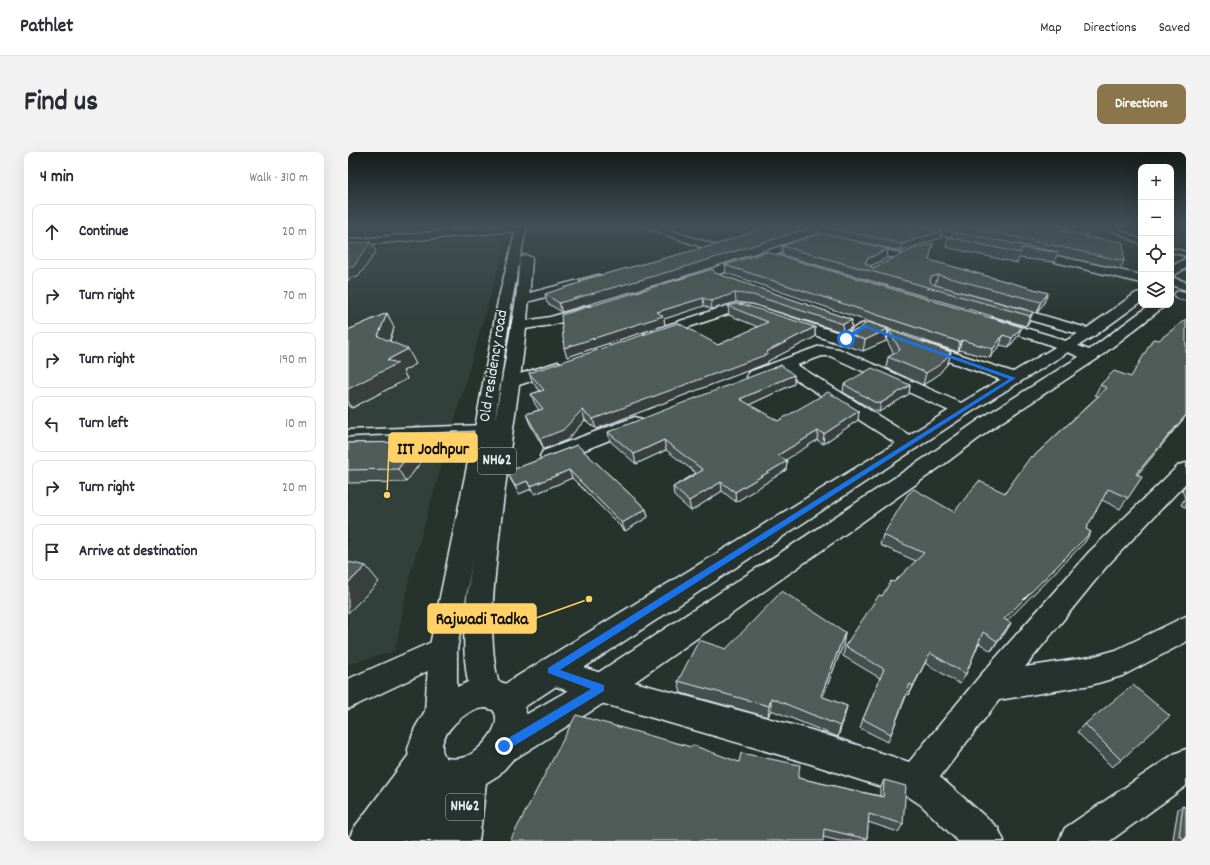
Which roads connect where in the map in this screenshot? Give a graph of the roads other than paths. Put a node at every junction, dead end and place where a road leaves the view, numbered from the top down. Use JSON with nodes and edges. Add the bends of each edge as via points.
{"nodes":[{"id":1,"x":516,"y":258,"type":"edge"},
{"id":2,"x":523,"y":258,"type":"edge"},
{"id":3,"x":759,"y":258,"type":"edge"},
{"id":4,"x":776,"y":258,"type":"edge"},
{"id":5,"x":900,"y":258,"type":"edge"},
{"id":6,"x":1050,"y":258,"type":"edge"},
{"id":7,"x":787,"y":261,"type":"edge"},
{"id":8,"x":1186,"y":262,"type":"edge"},
{"id":9,"x":884,"y":266,"type":"edge"},
{"id":10,"x":1172,"y":272,"type":"edge"},
{"id":11,"x":607,"y":276,"type":"edge"},
{"id":12,"x":720,"y":277,"type":"edge"},
{"id":13,"x":1138,"y":278,"type":"edge"},
{"id":14,"x":734,"y":282,"type":"edge"},
{"id":15,"x":672,"y":285,"type":"edge"},
{"id":16,"x":1176,"y":293,"type":"edge"},
{"id":17,"x":1138,"y":298,"type":"edge"},
{"id":18,"x":523,"y":299,"type":"junction"},
{"id":19,"x":604,"y":305,"type":"edge"},
{"id":20,"x":993,"y":306,"type":"edge"},
{"id":21,"x":978,"y":318,"type":"edge"},
{"id":22,"x":850,"y":322,"type":"edge"},
{"id":23,"x":518,"y":326,"type":"junction"},
{"id":24,"x":864,"y":327,"type":"junction"},
{"id":25,"x":879,"y":332,"type":"edge"},
{"id":26,"x":1089,"y":333,"type":"junction"},
{"id":27,"x":638,"y":339,"type":"edge"},
{"id":28,"x":909,"y":342,"type":"edge"},
{"id":29,"x":1067,"y":346,"type":"junction"},
{"id":30,"x":1091,"y":356,"type":"junction"},
{"id":31,"x":570,"y":362,"type":"edge"},
{"id":32,"x":784,"y":364,"type":"junction"},
{"id":33,"x":1013,"y":378,"type":"junction"},
{"id":34,"x":740,"y":382,"type":"edge"},
{"id":35,"x":510,"y":383,"type":"junction"},
{"id":36,"x":962,"y":410,"type":"junction"},
{"id":37,"x":654,"y":416,"type":"edge"},
{"id":38,"x":484,"y":428,"type":"junction"},
{"id":39,"x":348,"y":433,"type":"edge"},
{"id":40,"x":910,"y":444,"type":"junction"},
{"id":41,"x":1186,"y":470,"type":"edge"},
{"id":42,"x":495,"y":477,"type":"junction"},
{"id":43,"x":1183,"y":634,"type":"edge"},
{"id":44,"x":443,"y":650,"type":"junction"},
{"id":45,"x":551,"y":670,"type":"junction"},
{"id":46,"x":990,"y":687,"type":"junction"},
{"id":47,"x":601,"y":688,"type":"junction"},
{"id":48,"x":348,"y":694,"type":"edge"},
{"id":49,"x":496,"y":697,"type":"junction"},
{"id":50,"x":440,"y":716,"type":"junction"},
{"id":51,"x":504,"y":746,"type":"junction"},
{"id":52,"x":1186,"y":766,"type":"edge"},
{"id":53,"x":446,"y":771,"type":"junction"},
{"id":54,"x":924,"y":787,"type":"junction"},
{"id":55,"x":367,"y":841,"type":"edge"},
{"id":56,"x":397,"y":841,"type":"edge"},
{"id":57,"x":430,"y":841,"type":"edge"},
{"id":58,"x":460,"y":841,"type":"edge"},
{"id":59,"x":985,"y":841,"type":"edge"},
{"id":60,"x":1078,"y":841,"type":"edge"}],
"edges":[{"from":1,"to":38,"type":"main road","name":"Old residency road","number":"NH62","via":[[505,301]]},
{"from":2,"to":18,"type":"main road","name":"Old residency road","number":"NH62"},
{"from":3,"to":15,"type":"main road"},
{"from":4,"to":7,"type":"main road"},
{"from":5,"to":9,"type":"main road"},
{"from":6,"to":13,"type":"main road"},
{"from":8,"to":10,"type":"main road"},
{"from":11,"to":18,"type":"main road"},
{"from":12,"to":14,"type":"main road"},
{"from":16,"to":30,"type":"main road"},
{"from":17,"to":26,"type":"main road"},
{"from":18,"to":23,"type":"main road","name":"Old residency road","number":"NH62"},
{"from":19,"to":23,"type":"main road","via":[[551,321]]},
{"from":20,"to":26,"type":"main road"},
{"from":21,"to":29,"type":"main road"},
{"from":22,"to":24,"type":"main road"},
{"from":23,"to":35,"type":"main road","name":"Old residency road","number":"NH62"},
{"from":24,"to":25,"type":"main road"},
{"from":24,"to":27,"type":"main road","via":[[850,338],[841,339],[748,308],[736,307]]},
{"from":26,"to":29,"type":"main road"},
{"from":28,"to":33,"type":"main road"},
{"from":29,"to":30,"type":"main road"},
{"from":29,"to":33,"type":"main road"},
{"from":30,"to":47,"type":"main road","via":[[987,422],[936,460]]},
{"from":31,"to":35,"type":"main road"},
{"from":32,"to":34,"type":"main road"},
{"from":32,"to":36,"type":"main road","via":[[820,351],[833,352]]},
{"from":32,"to":40,"type":"main road"},
{"from":33,"to":36,"type":"main road"},
{"from":35,"to":42,"type":"main road","name":"Old residency road","number":"NH62"},
{"from":36,"to":40,"type":"main road"},
{"from":37,"to":42,"type":"main road"},
{"from":38,"to":39,"type":"lane"},
{"from":38,"to":44,"type":"main road","name":"Old residency road","number":"NH62"},
{"from":40,"to":45,"type":"main road"},
{"from":41,"to":46,"type":"main road","via":[[1098,559]]},
{"from":42,"to":49,"type":"main road","name":"Old residency road","number":"NH62","via":[[478,611],[479,662]]},
{"from":43,"to":46,"type":"main road","via":[[1122,662],[1091,671]]},
{"from":44,"to":48,"type":"main road"},
{"from":44,"to":50,"type":"main road","name":"Old residency road","number":"NH62"},
{"from":45,"to":47,"type":"main road"},
{"from":45,"to":49,"type":"main road"},
{"from":46,"to":54,"type":"main road"},
{"from":47,"to":51,"type":"main road"},
{"from":47,"to":54,"type":"main road","via":[[738,725]]},
{"from":49,"to":50,"type":"main road","number":"NH62","via":[[471,696],[454,704]]},
{"from":49,"to":51,"type":"main road","number":"NH62","via":[[513,713],[512,729]]},
{"from":50,"to":53,"type":"main road","number":"NH62","via":[[430,731],[425,746]]},
{"from":51,"to":53,"type":"main road","number":"NH62","via":[[489,762]]},
{"from":52,"to":60,"type":"main road"},
{"from":53,"to":55,"type":"main road"},
{"from":53,"to":56,"type":"main road"},
{"from":53,"to":57,"type":"main road","number":"NH62"},
{"from":53,"to":58,"type":"main road","number":"NH62"},
{"from":54,"to":59,"type":"main road"}]}
